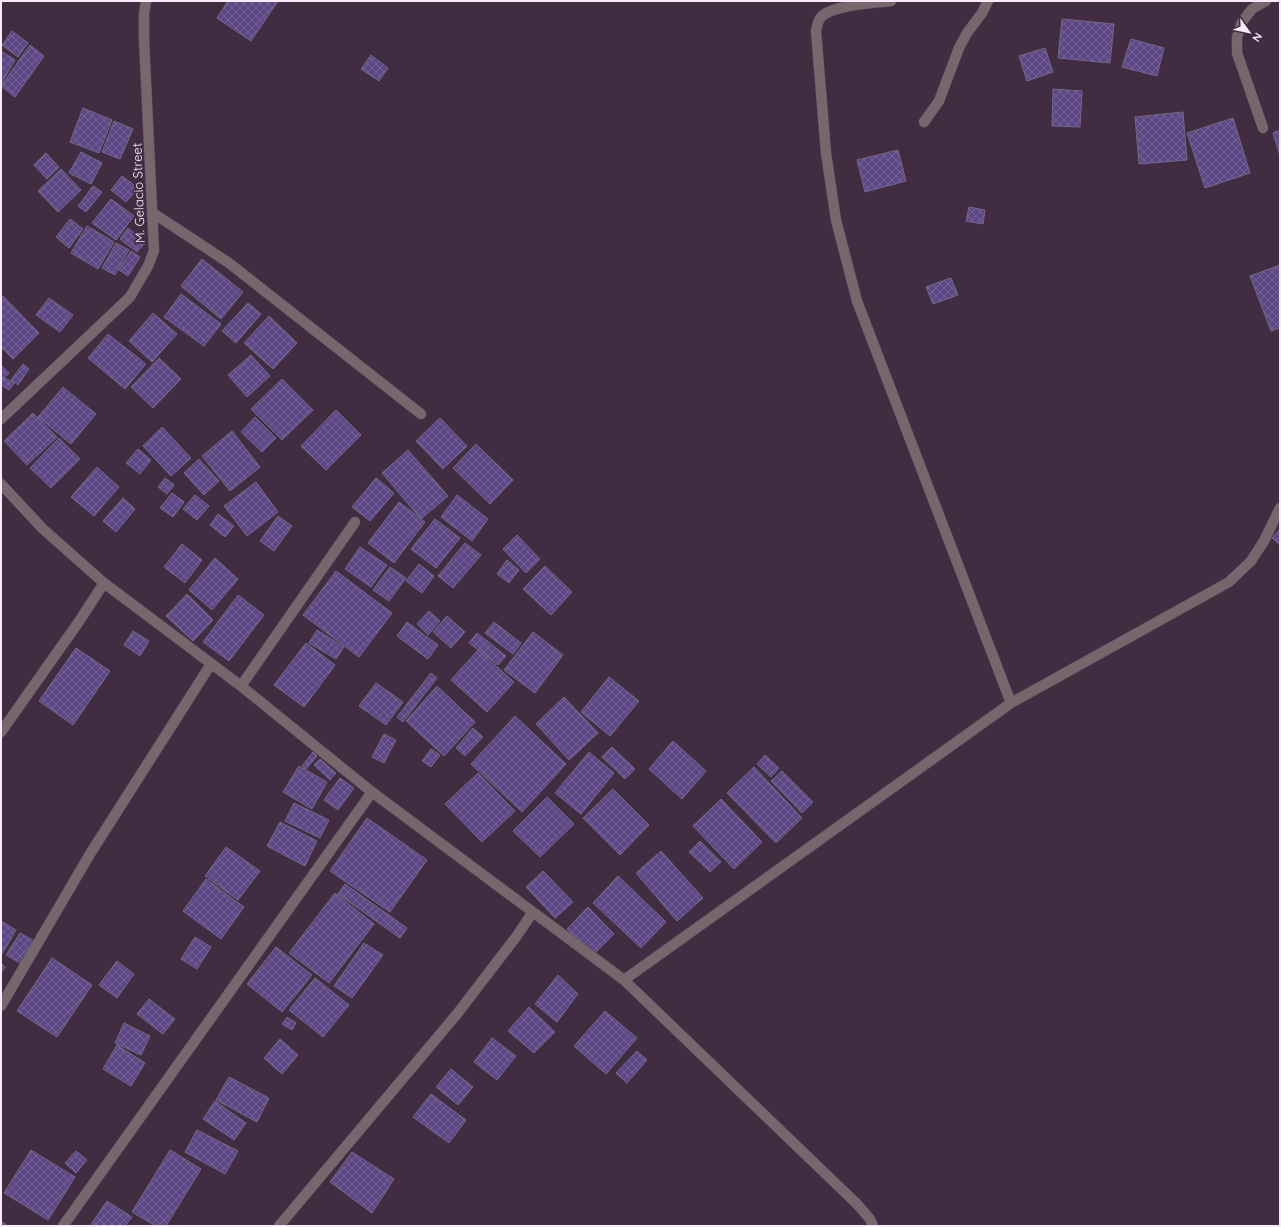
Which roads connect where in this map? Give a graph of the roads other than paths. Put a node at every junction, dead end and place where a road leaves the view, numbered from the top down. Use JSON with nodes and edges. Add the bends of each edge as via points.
{"nodes":[{"id":1,"x":146,"y":1,"type":"edge"},
{"id":2,"x":891,"y":1,"type":"edge"},
{"id":3,"x":988,"y":1,"type":"edge"},
{"id":4,"x":1266,"y":1,"type":"edge"},
{"id":5,"x":924,"y":122,"type":"dead end"},
{"id":6,"x":1263,"y":128,"type":"dead end"},
{"id":7,"x":153,"y":213,"type":"junction"},
{"id":8,"x":421,"y":414,"type":"dead end"},
{"id":9,"x":1,"y":419,"type":"edge"},
{"id":10,"x":1,"y":484,"type":"edge"},
{"id":11,"x":1280,"y":508,"type":"edge"},
{"id":12,"x":355,"y":522,"type":"dead end"},
{"id":13,"x":104,"y":583,"type":"junction"},
{"id":14,"x":211,"y":664,"type":"junction"},
{"id":15,"x":241,"y":686,"type":"junction"},
{"id":16,"x":1011,"y":703,"type":"junction"},
{"id":17,"x":1,"y":732,"type":"edge"},
{"id":18,"x":372,"y":792,"type":"junction"},
{"id":19,"x":533,"y":912,"type":"junction"},
{"id":20,"x":624,"y":980,"type":"junction"},
{"id":21,"x":1,"y":1006,"type":"edge"},
{"id":22,"x":63,"y":1226,"type":"edge"},
{"id":23,"x":279,"y":1226,"type":"edge"},
{"id":24,"x":873,"y":1226,"type":"edge"}],
"edges":[{"from":1,"to":7,"type":"street","name":"M. Gelacio Street","via":[[144,39]]},
{"from":2,"to":16,"type":"street","via":[[827,12],[820,18],[816,31],[826,153],[836,220],[857,301]]},
{"from":3,"to":5,"type":"street","via":[[959,48],[939,101]]},
{"from":4,"to":6,"type":"street","via":[[1252,9],[1242,22],[1237,37],[1237,53]]},
{"from":7,"to":8,"type":"street","via":[[229,263]]},
{"from":7,"to":9,"type":"street","name":"M. Gelacio Street","via":[[154,251],[130,297]]},
{"from":10,"to":13,"type":"street","via":[[43,529]]},
{"from":11,"to":16,"type":"street","via":[[1251,561],[1228,582]]},
{"from":12,"to":15,"type":"street"},
{"from":13,"to":14,"type":"street"},
{"from":13,"to":17,"type":"street"},
{"from":14,"to":15,"type":"street"},
{"from":14,"to":21,"type":"street","via":[[90,854]]},
{"from":15,"to":18,"type":"street"},
{"from":16,"to":20,"type":"street"},
{"from":18,"to":19,"type":"street"},
{"from":18,"to":22,"type":"street"},
{"from":19,"to":20,"type":"street"},
{"from":19,"to":23,"type":"street","via":[[457,1014]]},
{"from":20,"to":24,"type":"street","via":[[857,1204]]}]}
